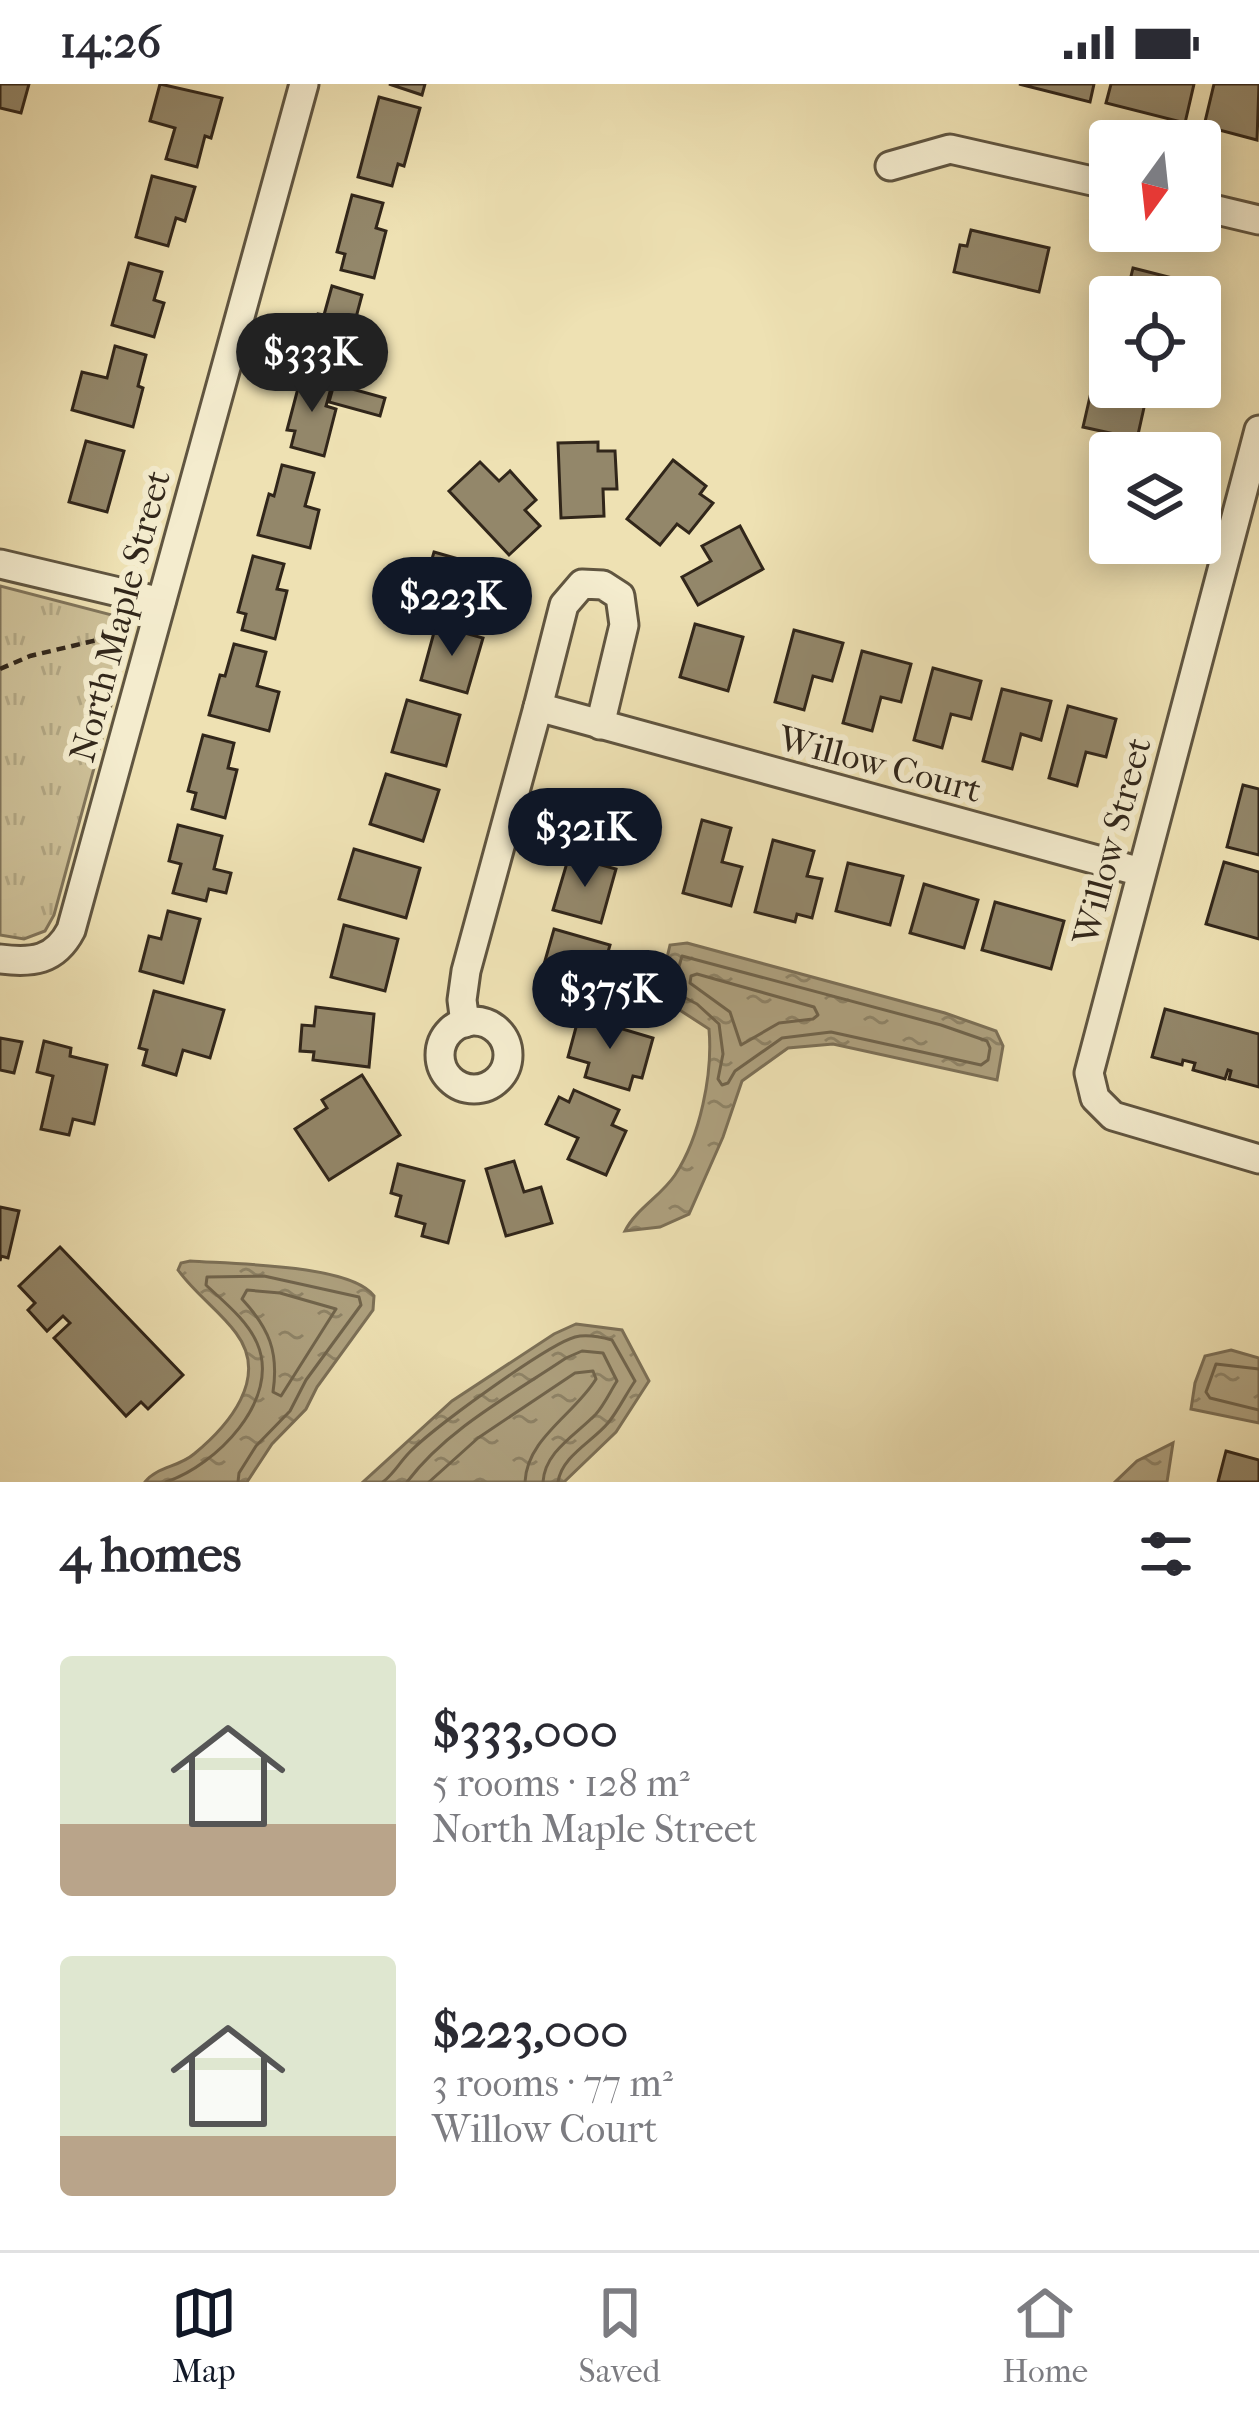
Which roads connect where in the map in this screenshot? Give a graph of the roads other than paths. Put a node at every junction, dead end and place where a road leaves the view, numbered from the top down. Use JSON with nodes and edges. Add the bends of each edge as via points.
{"nodes":[{"id":1,"x":304,"y":84,"type":"edge"},
{"id":2,"x":890,"y":166,"type":"dead end"},
{"id":3,"x":1089,"y":179,"type":"edge"},
{"id":4,"x":1221,"y":211,"type":"edge"},
{"id":5,"x":1259,"y":220,"type":"edge"},
{"id":6,"x":1259,"y":430,"type":"edge"},
{"id":7,"x":0,"y":564,"type":"edge"},
{"id":8,"x":161,"y":602,"type":"junction"},
{"id":9,"x":538,"y":707,"type":"junction"},
{"id":10,"x":600,"y":725,"type":"junction"},
{"id":11,"x":1141,"y":872,"type":"junction"},
{"id":12,"x":0,"y":958,"type":"edge"},
{"id":13,"x":465,"y":1023,"type":"dead end"},
{"id":14,"x":1259,"y":1159,"type":"edge"}],
"edges":[{"from":1,"to":8,"type":"street","name":"North Maple Street"},
{"from":2,"to":3,"type":"street","via":[[950,149]]},
{"from":4,"to":5,"type":"street"},
{"from":6,"to":11,"type":"street","name":"Willow Street"},
{"from":7,"to":8,"type":"street"},
{"from":8,"to":12,"type":"street","name":"North Maple Street","via":[[67,938],[53,954],[30,961]]},
{"from":9,"to":10,"type":"street","name":"Willow Court"},
{"from":9,"to":10,"type":"street","via":[[567,597],[582,584],[603,585],[620,596],[625,618]]},
{"from":9,"to":13,"type":"street","via":[[466,971]]},
{"from":10,"to":11,"type":"street","name":"Willow Court"},
{"from":11,"to":14,"type":"street","name":"Willow Street","via":[[1090,1063],[1091,1091],[1122,1120]]}]}
